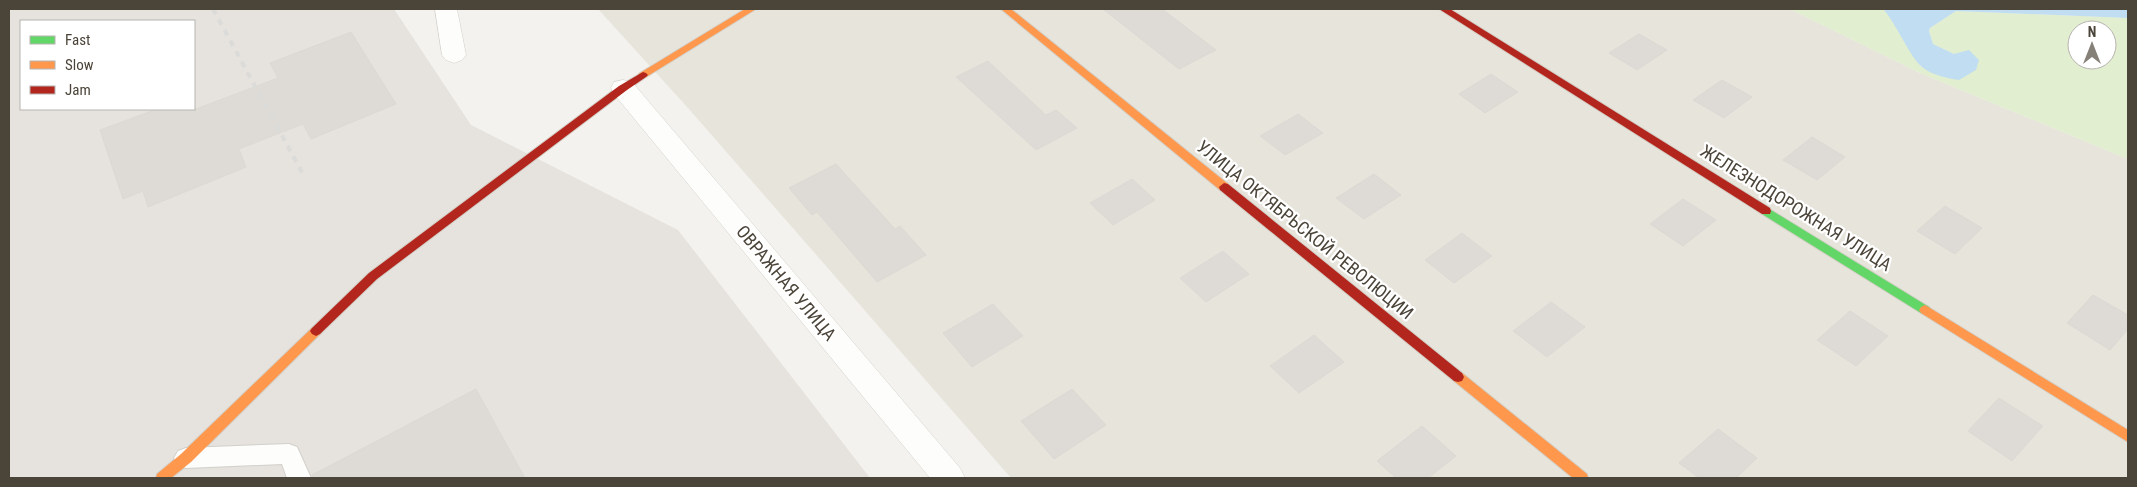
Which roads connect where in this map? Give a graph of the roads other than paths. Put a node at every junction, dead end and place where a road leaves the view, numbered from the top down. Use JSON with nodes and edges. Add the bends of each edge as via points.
{"nodes":[{"id":1,"x":446,"y":9,"type":"edge"},
{"id":2,"x":751,"y":9,"type":"edge"},
{"id":3,"x":1005,"y":9,"type":"edge"},
{"id":4,"x":1444,"y":9,"type":"edge"},
{"id":5,"x":454,"y":55,"type":"dead end"},
{"id":6,"x":623,"y":88,"type":"junction"},
{"id":7,"x":2128,"y":437,"type":"edge"},
{"id":8,"x":186,"y":458,"type":"junction"},
{"id":9,"x":162,"y":478,"type":"edge"},
{"id":10,"x":299,"y":478,"type":"edge"},
{"id":11,"x":949,"y":478,"type":"edge"},
{"id":12,"x":1582,"y":478,"type":"edge"}],
"edges":[{"from":1,"to":5,"type":"street"},
{"from":2,"to":6,"type":"street"},
{"from":3,"to":12,"type":"street","name":"УЛИЦА ОКТЯБРЬСКОЙ РЕВОЛЮЦИИ"},
{"from":4,"to":7,"type":"street","name":"ЖЕЛЕЗНОДОРОЖНАЯ УЛИЦА"},
{"from":6,"to":8,"type":"street","via":[[373,276]]},
{"from":6,"to":11,"type":"street","name":"ОВРАЖНАЯ УЛИЦА"},
{"from":8,"to":9,"type":"street"},
{"from":8,"to":10,"type":"lane","via":[[289,454]]}]}
